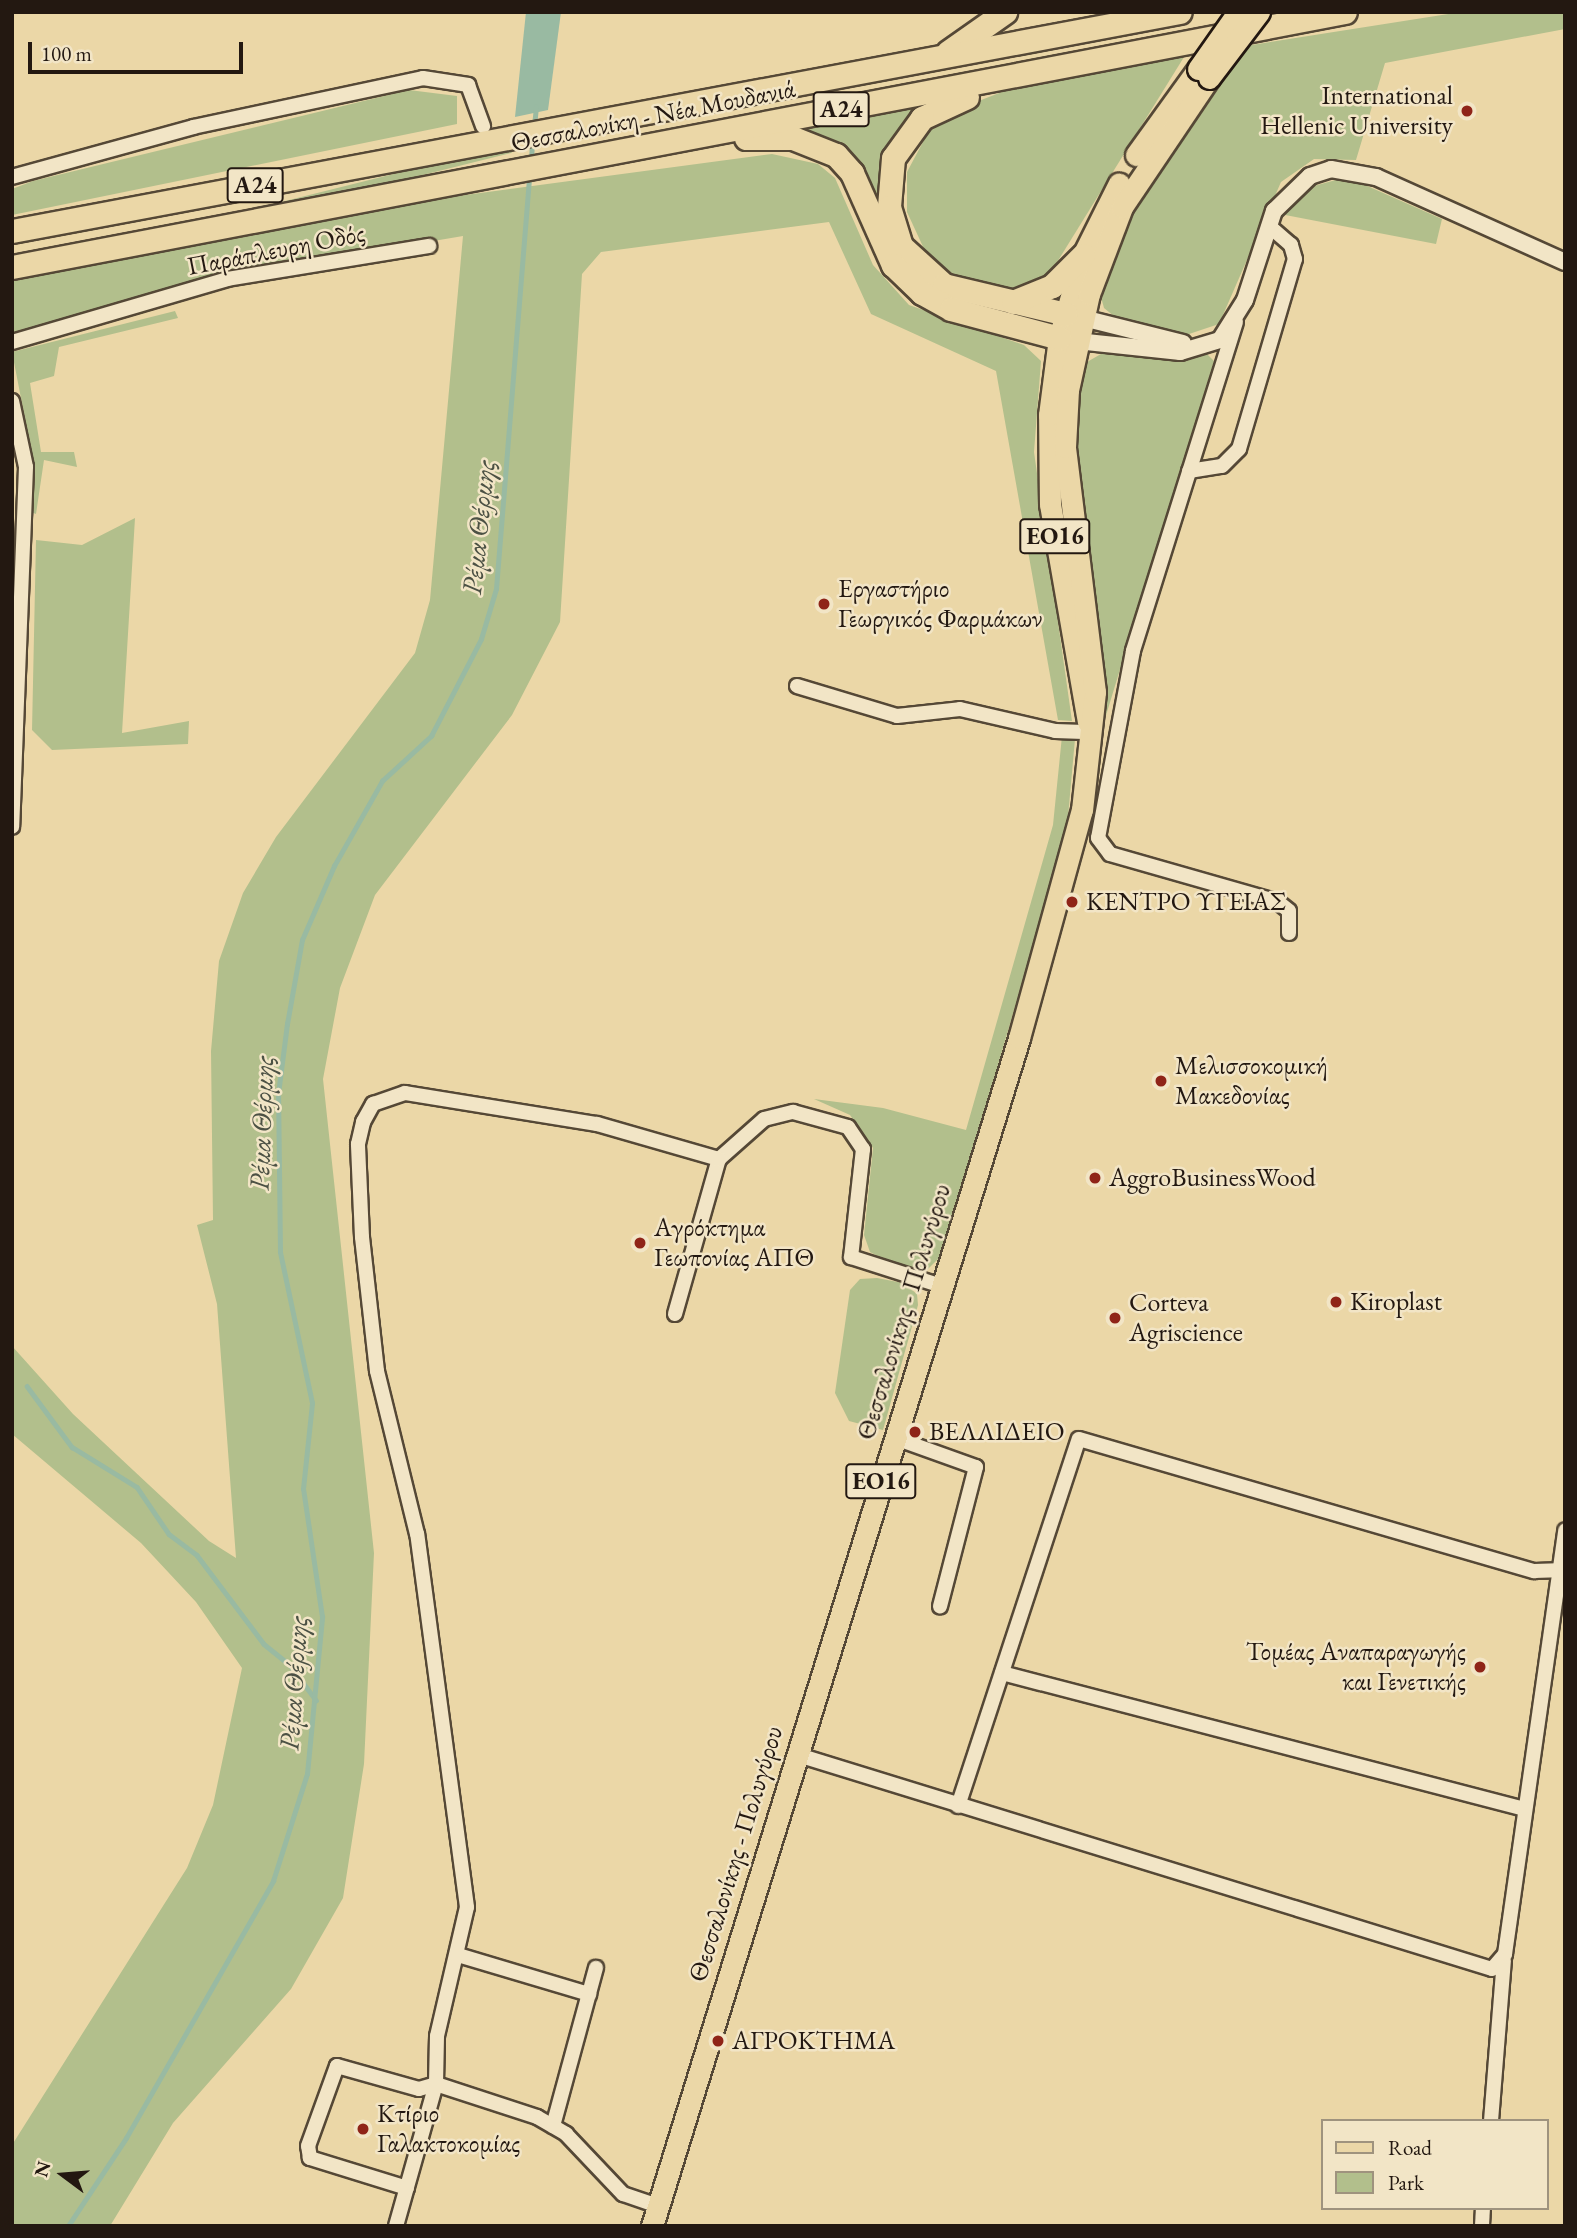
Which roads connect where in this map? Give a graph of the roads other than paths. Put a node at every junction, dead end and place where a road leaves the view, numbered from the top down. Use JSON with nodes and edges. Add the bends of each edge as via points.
{"nodes":[{"id":1,"x":1005,"y":12,"type":"edge"},
{"id":2,"x":1180,"y":12,"type":"edge"},
{"id":3,"x":1238,"y":12,"type":"edge"},
{"id":4,"x":1259,"y":12,"type":"edge"},
{"id":5,"x":1345,"y":12,"type":"edge"},
{"id":6,"x":900,"y":69,"type":"junction"},
{"id":7,"x":1032,"y":73,"type":"junction"},
{"id":8,"x":1203,"y":73,"type":"junction"},
{"id":9,"x":491,"y":133,"type":"junction"},
{"id":10,"x":649,"y":144,"type":"junction"},
{"id":11,"x":12,"y":177,"type":"edge"},
{"id":12,"x":1269,"y":226,"type":"junction"},
{"id":13,"x":12,"y":231,"type":"edge"},
{"id":14,"x":429,"y":246,"type":"dead end"},
{"id":15,"x":1083,"y":255,"type":"junction"},
{"id":16,"x":1565,"y":262,"type":"edge"},
{"id":17,"x":12,"y":267,"type":"edge"},
{"id":18,"x":1013,"y":302,"type":"junction"},
{"id":19,"x":1075,"y":316,"type":"junction"},
{"id":20,"x":1236,"y":322,"type":"junction"},
{"id":21,"x":1068,"y":340,"type":"junction"},
{"id":22,"x":12,"y":342,"type":"edge"},
{"id":23,"x":12,"y":401,"type":"edge"},
{"id":24,"x":1189,"y":471,"type":"junction"},
{"id":25,"x":797,"y":686,"type":"dead end"},
{"id":26,"x":1091,"y":732,"type":"junction"},
{"id":27,"x":12,"y":827,"type":"edge"},
{"id":28,"x":1289,"y":933,"type":"dead end"},
{"id":29,"x":719,"y":1158,"type":"junction"},
{"id":30,"x":942,"y":1286,"type":"junction"},
{"id":31,"x":675,"y":1314,"type":"dead end"},
{"id":32,"x":895,"y":1438,"type":"junction"},
{"id":33,"x":1565,"y":1530,"type":"edge"},
{"id":34,"x":1562,"y":1570,"type":"edge"},
{"id":35,"x":940,"y":1606,"type":"dead end"},
{"id":36,"x":1002,"y":1673,"type":"junction"},
{"id":37,"x":795,"y":1754,"type":"junction"},
{"id":38,"x":958,"y":1806,"type":"junction"},
{"id":39,"x":1525,"y":1809,"type":"junction"},
{"id":40,"x":458,"y":1955,"type":"junction"},
{"id":41,"x":1504,"y":1961,"type":"junction"},
{"id":42,"x":597,"y":1968,"type":"dead end"},
{"id":43,"x":589,"y":1994,"type":"junction"},
{"id":44,"x":436,"y":2084,"type":"junction"},
{"id":45,"x":1491,"y":2119,"type":"edge"},
{"id":46,"x":553,"y":2126,"type":"junction"},
{"id":47,"x":407,"y":2188,"type":"junction"},
{"id":48,"x":654,"y":2216,"type":"edge"},
{"id":49,"x":396,"y":2226,"type":"edge"}],
"edges":[{"from":1,"to":6,"type":"highway","via":[[968,44]]},
{"from":2,"to":6,"type":"highway","name":"Θεσσαλονίκη - Νέα Μουδανιά","number":"Α24"},
{"from":3,"to":8,"type":"main road","name":"Θεσσαλονίκης - Πολυγύρου","number":"ΕΟ16","bridge":true},
{"from":4,"to":8,"type":"main road","name":"Θεσσαλονίκης - Πολυγύρου","number":"ΕΟ16","bridge":true},
{"from":5,"to":7,"type":"highway","name":"Θεσσαλονίκη - Νέα Μουδανιά","number":"Α24"},
{"from":6,"to":9,"type":"highway","name":"Θεσσαλονίκη - Νέα Μουδανιά","number":"Α24","via":[[564,128]]},
{"from":7,"to":10,"type":"highway","name":"Θεσσαλονίκη - Νέα Μουδανιά","number":"Α24"},
{"from":7,"to":18,"type":"highway","via":[[922,118],[905,136],[889,179],[893,227],[915,264],[944,285]]},
{"from":8,"to":15,"type":"main road","name":"Θεσσαλονίκης - Πολυγύρου","number":"ΕΟ16","via":[[1127,169]]},
{"from":8,"to":19,"type":"main road","name":"Θεσσαλονίκης - Πολυγύρου","number":"ΕΟ16","via":[[1122,207]]},
{"from":9,"to":11,"type":"street","via":[[468,85],[423,78],[193,127]]},
{"from":9,"to":13,"type":"highway","name":"Θεσσαλονίκη - Νέα Μουδανιά","number":"Α24"},
{"from":10,"to":17,"type":"highway","name":"Θεσσαλονίκη - Νέα Μουδανιά","number":"Α24"},
{"from":10,"to":21,"type":"highway","via":[[781,136],[821,147],[852,173],[893,265],[922,293],[958,312]]},
{"from":12,"to":16,"type":"street","via":[[1273,211],[1310,176],[1352,169]]},
{"from":12,"to":20,"type":"street"},
{"from":12,"to":24,"type":"street","via":[[1292,245],[1295,259],[1239,449],[1223,466]]},
{"from":14,"to":22,"type":"street","name":"Παράπλευρη Οδός","via":[[227,279]]},
{"from":15,"to":18,"type":"highway","via":[[1052,286]]},
{"from":15,"to":19,"type":"main road","name":"Θεσσαλονίκης - Πολυγύρου","number":"ΕΟ16"},
{"from":18,"to":19,"type":"highway"},
{"from":19,"to":20,"type":"street","via":[[1182,343],[1214,336]]},
{"from":19,"to":21,"type":"main road","name":"Θεσσαλονίκης - Πολυγύρου","number":"ΕΟ16"},
{"from":20,"to":21,"type":"street","via":[[1220,340],[1187,351]]},
{"from":20,"to":24,"type":"street"},
{"from":21,"to":26,"type":"main road","name":"Θεσσαλονίκης - Πολυγύρου","number":"ΕΟ16","via":[[1049,415],[1049,491]]},
{"from":23,"to":27,"type":"street","via":[[26,467]]},
{"from":24,"to":28,"type":"street","via":[[1133,651],[1098,838],[1110,854],[1278,902],[1289,911]]},
{"from":25,"to":26,"type":"street","via":[[897,716],[960,709],[1055,731]]},
{"from":26,"to":30,"type":"main road","name":"Θεσσαλονίκης - Πολυγύρου","number":"ΕΟ16","via":[[1072,852]]},
{"from":29,"to":30,"type":"street","via":[[764,1119],[793,1112],[848,1127],[863,1149],[851,1256]]},
{"from":29,"to":31,"type":"street"},
{"from":29,"to":40,"type":"street","via":[[597,1124],[405,1093],[373,1104],[363,1122],[358,1144],[362,1237],[377,1371],[416,1534],[467,1894]]},
{"from":30,"to":32,"type":"main road","name":"Θεσσαλονίκης - Πολυγύρου","number":"ΕΟ16"},
{"from":32,"to":35,"type":"street","via":[[976,1466]]},
{"from":32,"to":37,"type":"main road","name":"Θεσσαλονίκης - Πολυγύρου","number":"ΕΟ16"},
{"from":33,"to":34,"type":"street"},
{"from":34,"to":36,"type":"street","via":[[1534,1571],[1087,1436],[1073,1444]]},
{"from":34,"to":39,"type":"street"},
{"from":36,"to":38,"type":"street"},
{"from":36,"to":39,"type":"street"},
{"from":37,"to":38,"type":"street"},
{"from":37,"to":48,"type":"main road","name":"Θεσσαλονίκης - Πολυγύρου","number":"ΕΟ16"},
{"from":38,"to":41,"type":"street","via":[[1487,1968]]},
{"from":39,"to":41,"type":"street"},
{"from":40,"to":43,"type":"street"},
{"from":40,"to":44,"type":"street","via":[[437,2036]]},
{"from":41,"to":45,"type":"street"},
{"from":42,"to":43,"type":"street"},
{"from":43,"to":46,"type":"street"},
{"from":44,"to":46,"type":"street"},
{"from":44,"to":47,"type":"street"},
{"from":44,"to":47,"type":"street","via":[[419,2089],[337,2066],[308,2146],[310,2158],[321,2163]]},
{"from":46,"to":48,"type":"street","via":[[623,2194]]},
{"from":47,"to":49,"type":"street"}]}
